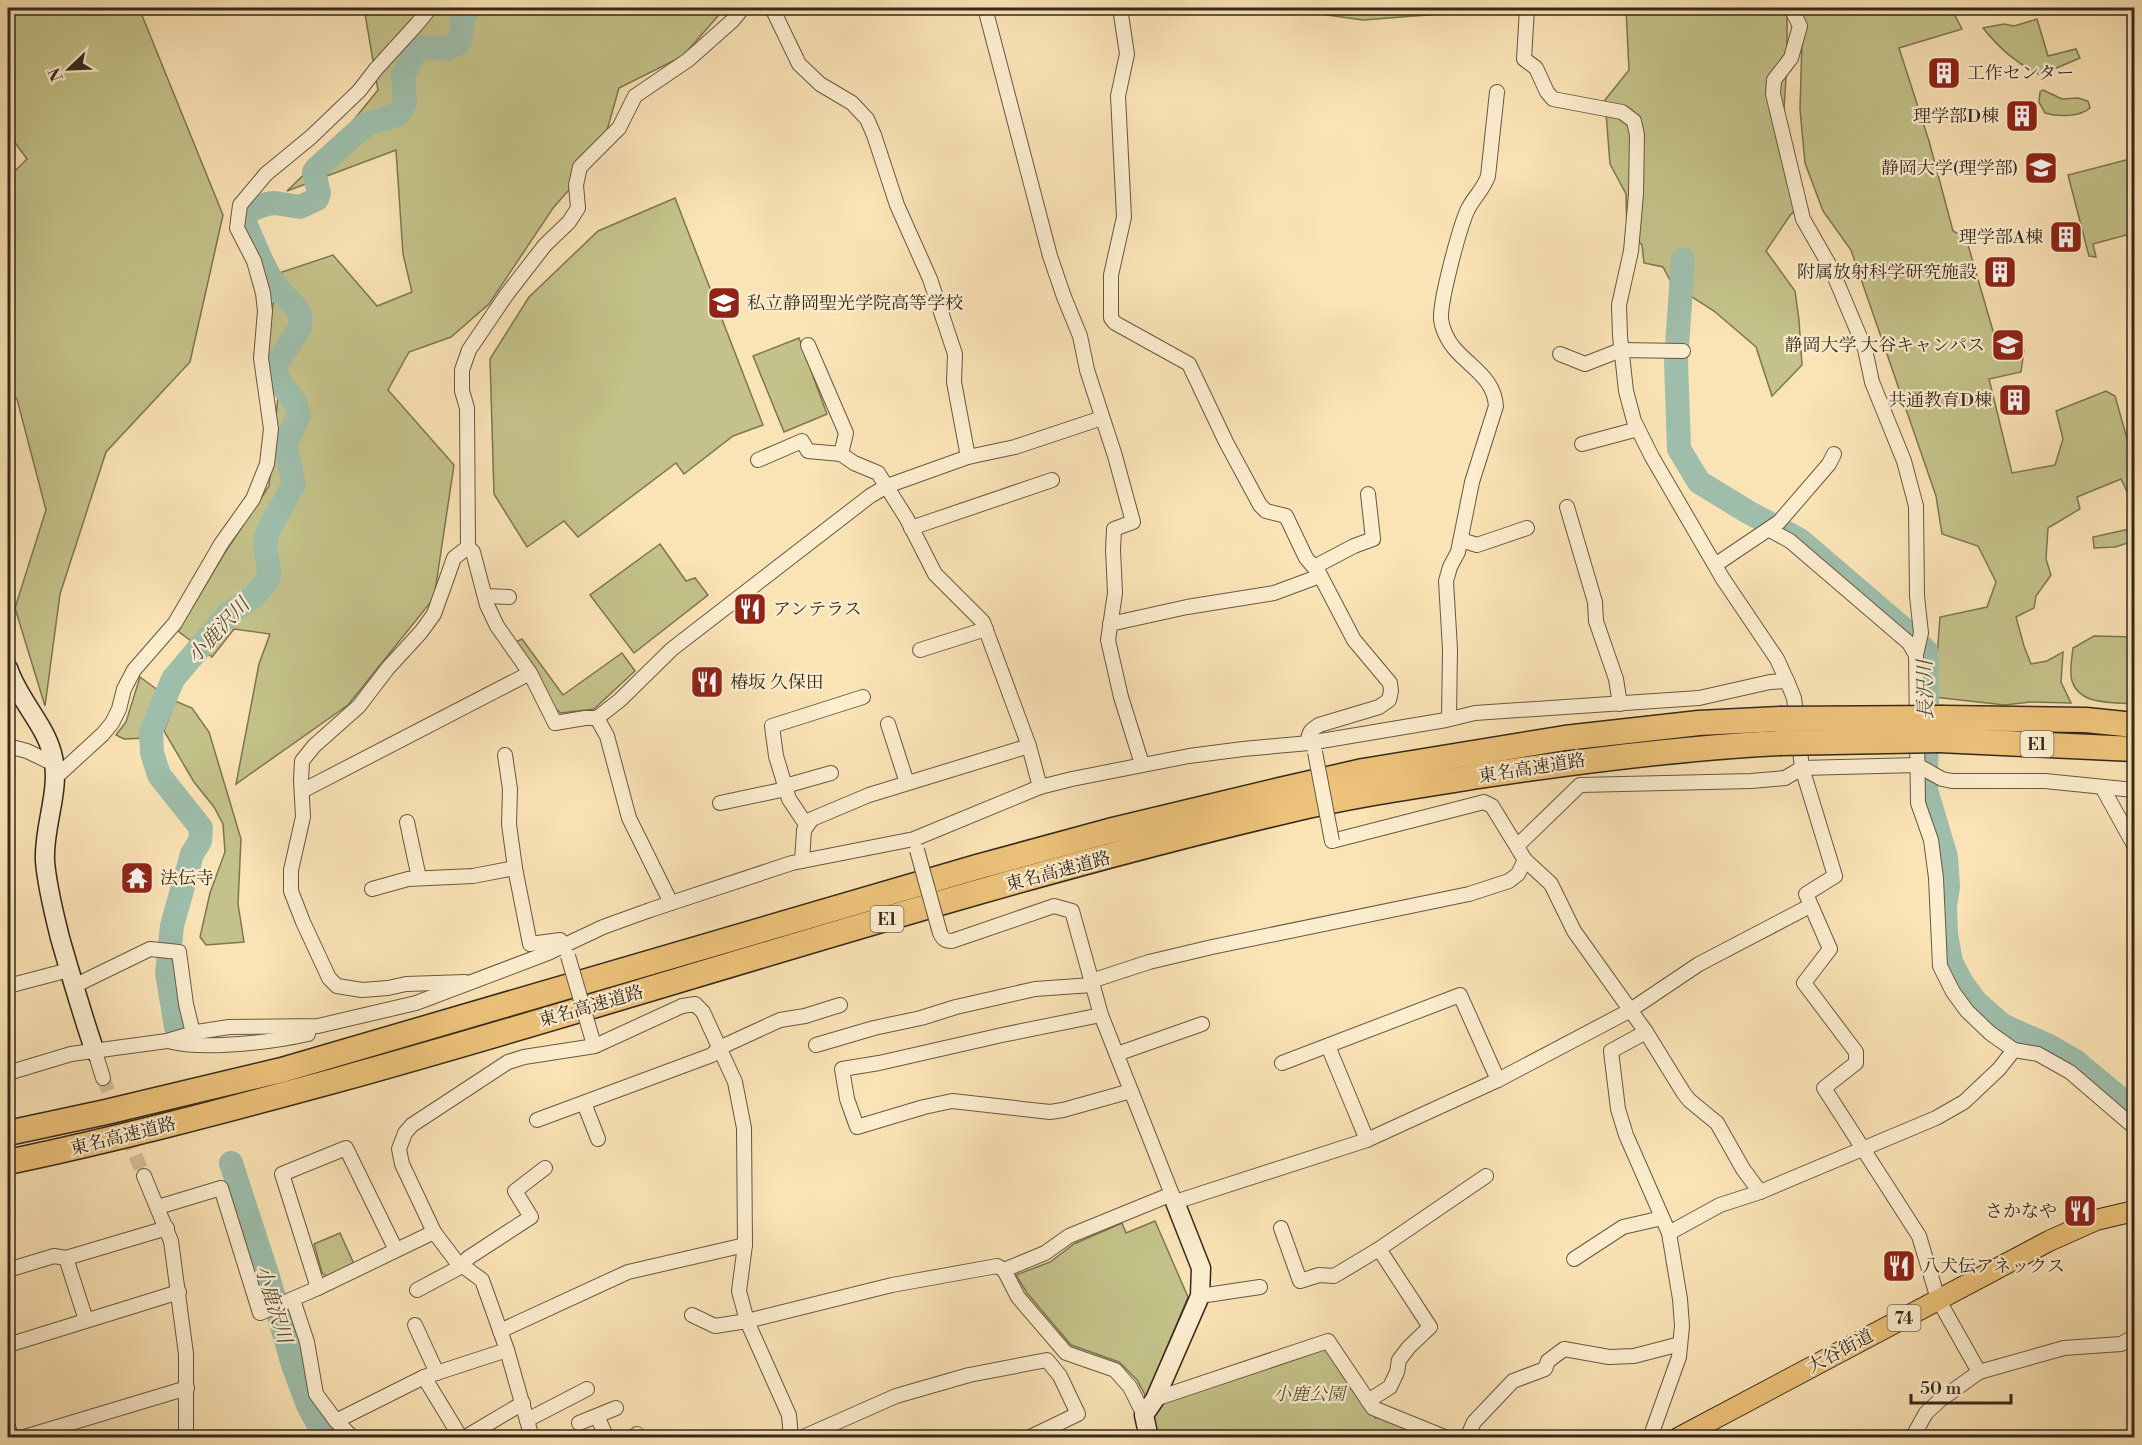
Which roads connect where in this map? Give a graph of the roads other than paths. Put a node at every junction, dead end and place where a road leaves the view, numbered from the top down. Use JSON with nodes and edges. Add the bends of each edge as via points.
{"nodes":[{"id":1,"x":430,"y":8,"type":"edge"},
{"id":2,"x":743,"y":8,"type":"edge"},
{"id":3,"x":772,"y":8,"type":"edge"},
{"id":4,"x":985,"y":8,"type":"edge"},
{"id":5,"x":1119,"y":8,"type":"edge"},
{"id":6,"x":1527,"y":8,"type":"edge"},
{"id":7,"x":1791,"y":8,"type":"edge"},
{"id":8,"x":1497,"y":92,"type":"dead end"},
{"id":9,"x":808,"y":345,"type":"dead end"},
{"id":10,"x":1622,"y":350,"type":"junction"},
{"id":11,"x":1678,"y":351,"type":"dead end"},
{"id":12,"x":1560,"y":354,"type":"dead end"},
{"id":13,"x":1102,"y":418,"type":"junction"},
{"id":14,"x":1638,"y":429,"type":"junction"},
{"id":15,"x":1582,"y":444,"type":"dead end"},
{"id":16,"x":841,"y":454,"type":"junction"},
{"id":17,"x":1834,"y":454,"type":"dead end"},
{"id":18,"x":968,"y":456,"type":"junction"},
{"id":19,"x":758,"y":459,"type":"dead end"},
{"id":20,"x":1052,"y":480,"type":"dead end"},
{"id":21,"x":887,"y":486,"type":"junction"},
{"id":22,"x":1368,"y":494,"type":"dead end"},
{"id":23,"x":1567,"y":507,"type":"dead end"},
{"id":24,"x":1774,"y":527,"type":"junction"},
{"id":25,"x":911,"y":528,"type":"junction"},
{"id":26,"x":1527,"y":528,"type":"dead end"},
{"id":27,"x":1461,"y":540,"type":"junction"},
{"id":28,"x":468,"y":547,"type":"junction"},
{"id":29,"x":1715,"y":565,"type":"junction"},
{"id":30,"x":1317,"y":572,"type":"junction"},
{"id":31,"x":485,"y":596,"type":"junction"},
{"id":32,"x":509,"y":597,"type":"dead end"},
{"id":33,"x":1110,"y":624,"type":"junction"},
{"id":34,"x":986,"y":629,"type":"junction"},
{"id":35,"x":920,"y":650,"type":"dead end"},
{"id":36,"x":1916,"y":655,"type":"junction"},
{"id":37,"x":8,"y":668,"type":"edge"},
{"id":38,"x":530,"y":673,"type":"junction"},
{"id":39,"x":1787,"y":681,"type":"junction"},
{"id":40,"x":863,"y":697,"type":"dead end"},
{"id":41,"x":1620,"y":704,"type":"junction"},
{"id":42,"x":597,"y":718,"type":"junction"},
{"id":43,"x":1449,"y":719,"type":"junction"},
{"id":44,"x":888,"y":724,"type":"dead end"},
{"id":45,"x":2134,"y":725,"type":"edge"},
{"id":46,"x":1941,"y":729,"type":"junction"},
{"id":47,"x":8,"y":746,"type":"edge"},
{"id":48,"x":1029,"y":746,"type":"junction"},
{"id":49,"x":1313,"y":746,"type":"junction"},
{"id":50,"x":2134,"y":749,"type":"edge"},
{"id":51,"x":505,"y":755,"type":"dead end"},
{"id":52,"x":1142,"y":765,"type":"junction"},
{"id":53,"x":1917,"y":765,"type":"junction"},
{"id":54,"x":1802,"y":768,"type":"junction"},
{"id":55,"x":55,"y":770,"type":"junction"},
{"id":56,"x":831,"y":773,"type":"dead end"},
{"id":57,"x":908,"y":783,"type":"junction"},
{"id":58,"x":2102,"y":786,"type":"junction"},
{"id":59,"x":1040,"y":787,"type":"junction"},
{"id":60,"x":785,"y":788,"type":"junction"},
{"id":61,"x":2134,"y":790,"type":"edge"},
{"id":62,"x":302,"y":792,"type":"junction"},
{"id":63,"x":720,"y":802,"type":"dead end"},
{"id":64,"x":407,"y":822,"type":"dead end"},
{"id":65,"x":807,"y":826,"type":"junction"},
{"id":66,"x":916,"y":845,"type":"junction"},
{"id":67,"x":2134,"y":845,"type":"edge"},
{"id":68,"x":1517,"y":846,"type":"junction"},
{"id":69,"x":1524,"y":860,"type":"junction"},
{"id":70,"x":802,"y":861,"type":"junction"},
{"id":71,"x":515,"y":868,"type":"junction"},
{"id":72,"x":419,"y":878,"type":"junction"},
{"id":73,"x":372,"y":889,"type":"dead end"},
{"id":74,"x":671,"y":903,"type":"junction"},
{"id":75,"x":1810,"y":906,"type":"junction"},
{"id":76,"x":566,"y":951,"type":"junction"},
{"id":77,"x":71,"y":978,"type":"junction"},
{"id":78,"x":473,"y":982,"type":"junction"},
{"id":79,"x":1091,"y":983,"type":"junction"},
{"id":80,"x":8,"y":986,"type":"edge"},
{"id":81,"x":840,"y":1005,"type":"dead end"},
{"id":82,"x":385,"y":1011,"type":"junction"},
{"id":83,"x":1629,"y":1011,"type":"junction"},
{"id":84,"x":1101,"y":1015,"type":"junction"},
{"id":85,"x":1202,"y":1024,"type":"dead end"},
{"id":86,"x":1646,"y":1032,"type":"junction"},
{"id":87,"x":193,"y":1034,"type":"junction"},
{"id":88,"x":167,"y":1041,"type":"junction"},
{"id":89,"x":594,"y":1042,"type":"junction"},
{"id":90,"x":816,"y":1045,"type":"dead end"},
{"id":91,"x":1328,"y":1046,"type":"junction"},
{"id":92,"x":719,"y":1048,"type":"junction"},
{"id":93,"x":2014,"y":1050,"type":"junction"},
{"id":94,"x":95,"y":1052,"type":"junction"},
{"id":95,"x":1117,"y":1054,"type":"junction"},
{"id":96,"x":1282,"y":1063,"type":"dead end"},
{"id":97,"x":8,"y":1073,"type":"edge"},
{"id":98,"x":103,"y":1078,"type":"tunnel mouth"},
{"id":99,"x":1498,"y":1080,"type":"junction"},
{"id":100,"x":1131,"y":1092,"type":"junction"},
{"id":101,"x":584,"y":1103,"type":"junction"},
{"id":102,"x":537,"y":1120,"type":"dead end"},
{"id":103,"x":2134,"y":1127,"type":"edge"},
{"id":104,"x":8,"y":1133,"type":"edge"},
{"id":105,"x":598,"y":1139,"type":"dead end"},
{"id":106,"x":1367,"y":1140,"type":"junction"},
{"id":107,"x":1862,"y":1149,"type":"junction"},
{"id":108,"x":8,"y":1162,"type":"edge"},
{"id":109,"x":545,"y":1168,"type":"dead end"},
{"id":110,"x":144,"y":1176,"type":"tunnel mouth"},
{"id":111,"x":1486,"y":1176,"type":"dead end"},
{"id":112,"x":1760,"y":1192,"type":"junction"},
{"id":113,"x":1174,"y":1198,"type":"junction"},
{"id":114,"x":158,"y":1207,"type":"junction"},
{"id":115,"x":2134,"y":1211,"type":"edge"},
{"id":116,"x":1662,"y":1218,"type":"junction"},
{"id":117,"x":167,"y":1228,"type":"junction"},
{"id":118,"x":1281,"y":1228,"type":"dead end"},
{"id":119,"x":434,"y":1232,"type":"junction"},
{"id":120,"x":1669,"y":1233,"type":"junction"},
{"id":121,"x":745,"y":1245,"type":"junction"},
{"id":122,"x":1379,"y":1249,"type":"junction"},
{"id":123,"x":396,"y":1250,"type":"junction"},
{"id":124,"x":66,"y":1258,"type":"junction"},
{"id":125,"x":1574,"y":1259,"type":"dead end"},
{"id":126,"x":462,"y":1266,"type":"junction"},
{"id":127,"x":8,"y":1270,"type":"edge"},
{"id":128,"x":1004,"y":1270,"type":"junction"},
{"id":129,"x":1260,"y":1287,"type":"dead end"},
{"id":130,"x":318,"y":1288,"type":"junction"},
{"id":131,"x":417,"y":1290,"type":"dead end"},
{"id":132,"x":178,"y":1292,"type":"junction"},
{"id":133,"x":1200,"y":1296,"type":"junction"},
{"id":134,"x":1938,"y":1299,"type":"junction"},
{"id":135,"x":293,"y":1300,"type":"junction"},
{"id":136,"x":692,"y":1315,"type":"dead end"},
{"id":137,"x":86,"y":1320,"type":"junction"},
{"id":138,"x":747,"y":1321,"type":"junction"},
{"id":139,"x":415,"y":1325,"type":"dead end"},
{"id":140,"x":500,"y":1331,"type":"junction"},
{"id":141,"x":2134,"y":1336,"type":"edge"},
{"id":142,"x":1680,"y":1344,"type":"junction"},
{"id":143,"x":8,"y":1345,"type":"edge"},
{"id":144,"x":507,"y":1350,"type":"junction"},
{"id":145,"x":1066,"y":1353,"type":"junction"},
{"id":146,"x":1047,"y":1360,"type":"junction"},
{"id":147,"x":1979,"y":1372,"type":"junction"},
{"id":148,"x":430,"y":1375,"type":"junction"},
{"id":149,"x":187,"y":1388,"type":"junction"},
{"id":150,"x":586,"y":1389,"type":"dead end"},
{"id":151,"x":1155,"y":1399,"type":"junction"},
{"id":152,"x":1368,"y":1401,"type":"junction"},
{"id":153,"x":523,"y":1403,"type":"junction"},
{"id":154,"x":616,"y":1408,"type":"dead end"},
{"id":155,"x":1144,"y":1415,"type":"junction"},
{"id":156,"x":597,"y":1416,"type":"junction"},
{"id":157,"x":527,"y":1420,"type":"junction"},
{"id":158,"x":336,"y":1421,"type":"junction"},
{"id":159,"x":579,"y":1423,"type":"dead end"},
{"id":160,"x":8,"y":1427,"type":"edge"},
{"id":161,"x":12,"y":1437,"type":"edge"},
{"id":162,"x":21,"y":1437,"type":"edge"},
{"id":163,"x":186,"y":1437,"type":"edge"},
{"id":164,"x":353,"y":1437,"type":"edge"},
{"id":165,"x":462,"y":1437,"type":"edge"},
{"id":166,"x":532,"y":1437,"type":"edge"},
{"id":167,"x":607,"y":1437,"type":"edge"},
{"id":168,"x":791,"y":1437,"type":"edge"},
{"id":169,"x":801,"y":1437,"type":"edge"},
{"id":170,"x":1028,"y":1437,"type":"edge"},
{"id":171,"x":1149,"y":1437,"type":"edge"},
{"id":172,"x":1447,"y":1437,"type":"edge"},
{"id":173,"x":1467,"y":1437,"type":"edge"},
{"id":174,"x":1650,"y":1437,"type":"edge"},
{"id":175,"x":1678,"y":1437,"type":"edge"},
{"id":176,"x":1912,"y":1437,"type":"edge"}],
"edges":[{"from":1,"to":55,"type":"street","via":[[359,92],[266,174],[240,205],[237,228],[254,261],[264,302],[261,358],[271,429],[267,464],[253,499],[221,544],[176,623],[135,670],[112,723]]},
{"from":2,"to":28,"type":"street","via":[[688,60],[635,96],[619,128],[580,167],[576,185],[578,208],[569,222],[545,245],[469,350],[462,370],[467,408]]},
{"from":3,"to":18,"type":"street","via":[[799,64],[820,84],[852,103],[867,119],[874,135],[897,205],[930,279],[954,354],[954,382]]},
{"from":4,"to":13,"type":"street","via":[[1050,256],[1080,336]]},
{"from":5,"to":30,"type":"street","via":[[1127,54],[1118,96],[1124,217],[1112,274],[1111,318],[1189,363],[1260,505],[1266,511],[1286,516]]},
{"from":6,"to":10,"type":"street","via":[[1524,59],[1536,68],[1553,99],[1622,112],[1634,121],[1636,194],[1631,251],[1619,305]]},
{"from":7,"to":36,"type":"street","via":[[1800,26],[1791,58],[1774,80],[1773,94],[1803,219],[1831,268],[1865,349],[1872,382],[1904,461],[1916,506],[1921,633]]},
{"from":8,"to":27,"type":"street","via":[[1488,176],[1468,209],[1441,319],[1453,348],[1488,381],[1496,406],[1472,482]]},
{"from":9,"to":16,"type":"street","via":[[846,433]]},
{"from":10,"to":11,"type":"street"},
{"from":10,"to":12,"type":"street","via":[[1585,364]]},
{"from":10,"to":14,"type":"street","via":[[1626,391]]},
{"from":13,"to":18,"type":"street","via":[[1015,447]]},
{"from":13,"to":33,"type":"street","via":[[1133,522],[1114,529]]},
{"from":14,"to":15,"type":"street"},
{"from":14,"to":29,"type":"street"},
{"from":16,"to":19,"type":"street","via":[[808,451],[802,441]]},
{"from":16,"to":21,"type":"street","via":[[878,473]]},
{"from":17,"to":24,"type":"street"},
{"from":18,"to":21,"type":"street"},
{"from":20,"to":25,"type":"street"},
{"from":21,"to":25,"type":"street"},
{"from":21,"to":42,"type":"street","via":[[672,649]]},
{"from":22,"to":30,"type":"street","via":[[1373,539],[1354,546]]},
{"from":23,"to":41,"type":"street"},
{"from":24,"to":29,"type":"street"},
{"from":24,"to":36,"type":"street","via":[[1909,643]]},
{"from":25,"to":34,"type":"street","via":[[935,574]]},
{"from":26,"to":27,"type":"street","via":[[1477,545]]},
{"from":27,"to":43,"type":"street","via":[[1446,580]]},
{"from":28,"to":31,"type":"street","via":[[473,552]]},
{"from":28,"to":62,"type":"street","via":[[454,558],[434,614],[422,632],[359,706],[302,761]]},
{"from":29,"to":39,"type":"street","via":[[1777,659]]},
{"from":30,"to":33,"type":"street","via":[[1274,593]]},
{"from":30,"to":49,"type":"street","via":[[1354,640],[1390,683],[1391,691],[1389,700],[1379,706],[1310,731]]},
{"from":31,"to":32,"type":"street"},
{"from":31,"to":38,"type":"street","via":[[496,626]]},
{"from":33,"to":52,"type":"street","via":[[1108,640]]},
{"from":34,"to":35,"type":"street"},
{"from":34,"to":48,"type":"street"},
{"from":36,"to":53,"type":"street"},
{"from":37,"to":55,"type":"street","via":[[48,742]]},
{"from":38,"to":42,"type":"street","via":[[555,723]]},
{"from":38,"to":62,"type":"street"},
{"from":39,"to":41,"type":"street","via":[[1699,698]]},
{"from":39,"to":54,"type":"street","via":[[1794,698]]},
{"from":40,"to":60,"type":"street","via":[[772,726]]},
{"from":41,"to":43,"type":"street","via":[[1475,712]]},
{"from":42,"to":74,"type":"street","via":[[608,736],[629,818]]},
{"from":43,"to":49,"type":"street"},
{"from":44,"to":57,"type":"street"},
{"from":45,"to":46,"type":"highway","name":"東名高速道路","number":"E1","via":[[2086,720]]},
{"from":46,"to":50,"type":"highway","name":"東名高速道路","number":"E1"},
{"from":46,"to":104,"type":"highway","name":"東名高速道路","number":"E1","bridge":true,"via":[[1780,719],[1699,723],[1565,738],[1363,771],[1109,831],[977,867],[282,1070]]},
{"from":46,"to":108,"type":"highway","name":"東名高速道路","number":"E1","bridge":true,"via":[[1599,758],[1400,788],[1292,809],[965,896],[433,1053],[149,1131]]},
{"from":47,"to":55,"type":"street","via":[[27,751]]},
{"from":48,"to":57,"type":"street"},
{"from":48,"to":59,"type":"street"},
{"from":49,"to":52,"type":"street","via":[[1243,748]]},
{"from":49,"to":68,"type":"street","bridge":true,"via":[[1332,841],[1484,802],[1492,806]]},
{"from":51,"to":71,"type":"street"},
{"from":52,"to":59,"type":"street"},
{"from":53,"to":54,"type":"street"},
{"from":53,"to":58,"type":"street","via":[[1952,781],[2045,781]]},
{"from":53,"to":93,"type":"street","via":[[1918,802],[1931,840],[1936,878],[1940,966],[1967,1011]]},
{"from":54,"to":68,"type":"street","via":[[1785,778],[1751,781],[1580,785]]},
{"from":54,"to":75,"type":"street","via":[[1835,876],[1806,894]]},
{"from":55,"to":77,"type":"street","via":[[45,863]]},
{"from":56,"to":60,"type":"street"},
{"from":57,"to":65,"type":"street","via":[[826,812]]},
{"from":58,"to":61,"type":"street"},
{"from":58,"to":67,"type":"street"},
{"from":59,"to":66,"type":"street"},
{"from":60,"to":63,"type":"street"},
{"from":60,"to":65,"type":"street"},
{"from":62,"to":78,"type":"street","via":[[303,816],[291,870],[291,891],[329,978],[337,986],[362,990],[445,981]]},
{"from":64,"to":72,"type":"street"},
{"from":65,"to":70,"type":"street"},
{"from":66,"to":70,"type":"street"},
{"from":66,"to":79,"type":"street","bridge":true,"via":[[943,938],[952,940],[1054,906],[1072,911]]},
{"from":68,"to":69,"type":"street"},
{"from":69,"to":79,"type":"street","via":[[1518,874],[1509,881],[1469,894],[1191,952]]},
{"from":69,"to":83,"type":"street","via":[[1551,884],[1574,931]]},
{"from":70,"to":74,"type":"street"},
{"from":71,"to":72,"type":"street","via":[[473,876]]},
{"from":71,"to":76,"type":"street","via":[[530,944],[560,940]]},
{"from":72,"to":73,"type":"street"},
{"from":74,"to":76,"type":"street","via":[[603,927]]},
{"from":75,"to":83,"type":"street","via":[[1699,964]]},
{"from":75,"to":107,"type":"street","via":[[1830,949],[1804,983],[1856,1052],[1856,1063],[1824,1088]]},
{"from":76,"to":78,"type":"street"},
{"from":76,"to":89,"type":"street","bridge":true},
{"from":77,"to":80,"type":"street"},
{"from":77,"to":87,"type":"street","via":[[150,949],[179,952]]},
{"from":77,"to":94,"type":"street"},
{"from":78,"to":82,"type":"street"},
{"from":79,"to":84,"type":"street"},
{"from":79,"to":90,"type":"street","via":[[1035,989]]},
{"from":81,"to":92,"type":"street","via":[[780,1020]]},
{"from":82,"to":87,"type":"street","via":[[318,1026],[229,1027]]},
{"from":82,"to":88,"type":"street","via":[[347,1024],[265,1041]]},
{"from":83,"to":86,"type":"street"},
{"from":83,"to":99,"type":"street"},
{"from":84,"to":95,"type":"street"},
{"from":84,"to":100,"type":"street","via":[[842,1069],[857,1127],[952,1101],[1050,1112]]},
{"from":85,"to":95,"type":"street"},
{"from":86,"to":112,"type":"street","via":[[1689,1100],[1717,1124]]},
{"from":86,"to":116,"type":"street","via":[[1611,1051],[1618,1109]]},
{"from":87,"to":88,"type":"street"},
{"from":88,"to":94,"type":"street"},
{"from":89,"to":92,"type":"street","via":[[695,1004],[703,1012]]},
{"from":89,"to":119,"type":"street","via":[[508,1062],[405,1133],[399,1149],[402,1164]]},
{"from":91,"to":96,"type":"street"},
{"from":91,"to":99,"type":"street","via":[[1460,995]]},
{"from":91,"to":106,"type":"street"},
{"from":92,"to":101,"type":"street","via":[[712,1055]]},
{"from":92,"to":121,"type":"street","via":[[735,1082],[744,1128]]},
{"from":93,"to":103,"type":"street","via":[[2038,1054],[2070,1072]]},
{"from":93,"to":107,"type":"street","via":[[1964,1102]]},
{"from":94,"to":97,"type":"street","via":[[71,1054]]},
{"from":94,"to":98,"type":"street"},
{"from":95,"to":100,"type":"street"},
{"from":99,"to":106,"type":"street"},
{"from":100,"to":113,"type":"street"},
{"from":101,"to":102,"type":"street"},
{"from":101,"to":105,"type":"street"},
{"from":106,"to":113,"type":"street"},
{"from":107,"to":112,"type":"street"},
{"from":107,"to":134,"type":"street","via":[[1919,1236]]},
{"from":109,"to":126,"type":"street","via":[[515,1191],[531,1217],[468,1258]]},
{"from":110,"to":114,"type":"street"},
{"from":111,"to":122,"type":"street"},
{"from":112,"to":120,"type":"street","via":[[1720,1205]]},
{"from":113,"to":128,"type":"street","via":[[1069,1236],[1045,1253]]},
{"from":113,"to":133,"type":"street","via":[[1201,1268]]},
{"from":114,"to":117,"type":"street"},
{"from":114,"to":135,"type":"street","via":[[221,1188],[260,1313]]},
{"from":115,"to":134,"type":"main road","name":"大谷街道","number":"74","via":[[2096,1220],[2049,1241]]},
{"from":116,"to":120,"type":"street"},
{"from":116,"to":125,"type":"street","via":[[1623,1227]]},
{"from":117,"to":124,"type":"street"},
{"from":117,"to":132,"type":"street"},
{"from":118,"to":122,"type":"street","via":[[1300,1281],[1319,1275],[1334,1276]]},
{"from":119,"to":123,"type":"street"},
{"from":119,"to":126,"type":"street"},
{"from":120,"to":142,"type":"street","via":[[1680,1299]]},
{"from":121,"to":138,"type":"street","via":[[740,1291]]},
{"from":121,"to":140,"type":"street","via":[[628,1272]]},
{"from":122,"to":152,"type":"street","via":[[1430,1327],[1399,1360],[1390,1387]]},
{"from":123,"to":130,"type":"street"},
{"from":123,"to":130,"type":"street","via":[[346,1148],[282,1174]]},
{"from":124,"to":127,"type":"street","via":[[54,1256]]},
{"from":124,"to":137,"type":"street"},
{"from":126,"to":131,"type":"street"},
{"from":126,"to":140,"type":"street","via":[[482,1280]]},
{"from":128,"to":138,"type":"street","via":[[997,1266],[892,1285]]},
{"from":128,"to":145,"type":"street","via":[[1018,1297]]},
{"from":129,"to":133,"type":"street"},
{"from":130,"to":135,"type":"street"},
{"from":132,"to":137,"type":"street"},
{"from":132,"to":149,"type":"street"},
{"from":133,"to":151,"type":"street"},
{"from":134,"to":147,"type":"street"},
{"from":134,"to":175,"type":"main road","name":"大谷街道","number":"74"},
{"from":135,"to":158,"type":"street","via":[[307,1342],[316,1394]]},
{"from":136,"to":138,"type":"street","via":[[715,1326]]},
{"from":137,"to":143,"type":"street"},
{"from":138,"to":168,"type":"street","via":[[789,1414]]},
{"from":139,"to":148,"type":"street"},
{"from":140,"to":144,"type":"street"},
{"from":141,"to":147,"type":"street","via":[[2121,1344],[2064,1348]]},
{"from":142,"to":173,"type":"street","via":[[1634,1356],[1609,1357],[1564,1349],[1548,1361],[1545,1369],[1513,1381],[1474,1422]]},
{"from":142,"to":174,"type":"street","via":[[1674,1374]]},
{"from":144,"to":148,"type":"street"},
{"from":144,"to":153,"type":"street"},
{"from":145,"to":146,"type":"street"},
{"from":145,"to":155,"type":"street","via":[[1115,1370],[1130,1387]]},
{"from":146,"to":169,"type":"street","via":[[969,1375],[896,1396]]},
{"from":146,"to":170,"type":"street","via":[[1060,1376],[1078,1414]]},
{"from":147,"to":176,"type":"street","via":[[1926,1413]]},
{"from":148,"to":158,"type":"street"},
{"from":148,"to":165,"type":"street"},
{"from":149,"to":162,"type":"street"},
{"from":149,"to":163,"type":"street"},
{"from":150,"to":157,"type":"street"},
{"from":151,"to":152,"type":"street","via":[[1328,1341]]},
{"from":151,"to":155,"type":"street"},
{"from":152,"to":172,"type":"street","via":[[1373,1408]]},
{"from":153,"to":157,"type":"street"},
{"from":153,"to":165,"type":"street"},
{"from":154,"to":156,"type":"street"},
{"from":155,"to":171,"type":"street"},
{"from":156,"to":159,"type":"street"},
{"from":156,"to":167,"type":"street"},
{"from":157,"to":166,"type":"street"},
{"from":158,"to":164,"type":"street"},
{"from":160,"to":161,"type":"street"}]}
